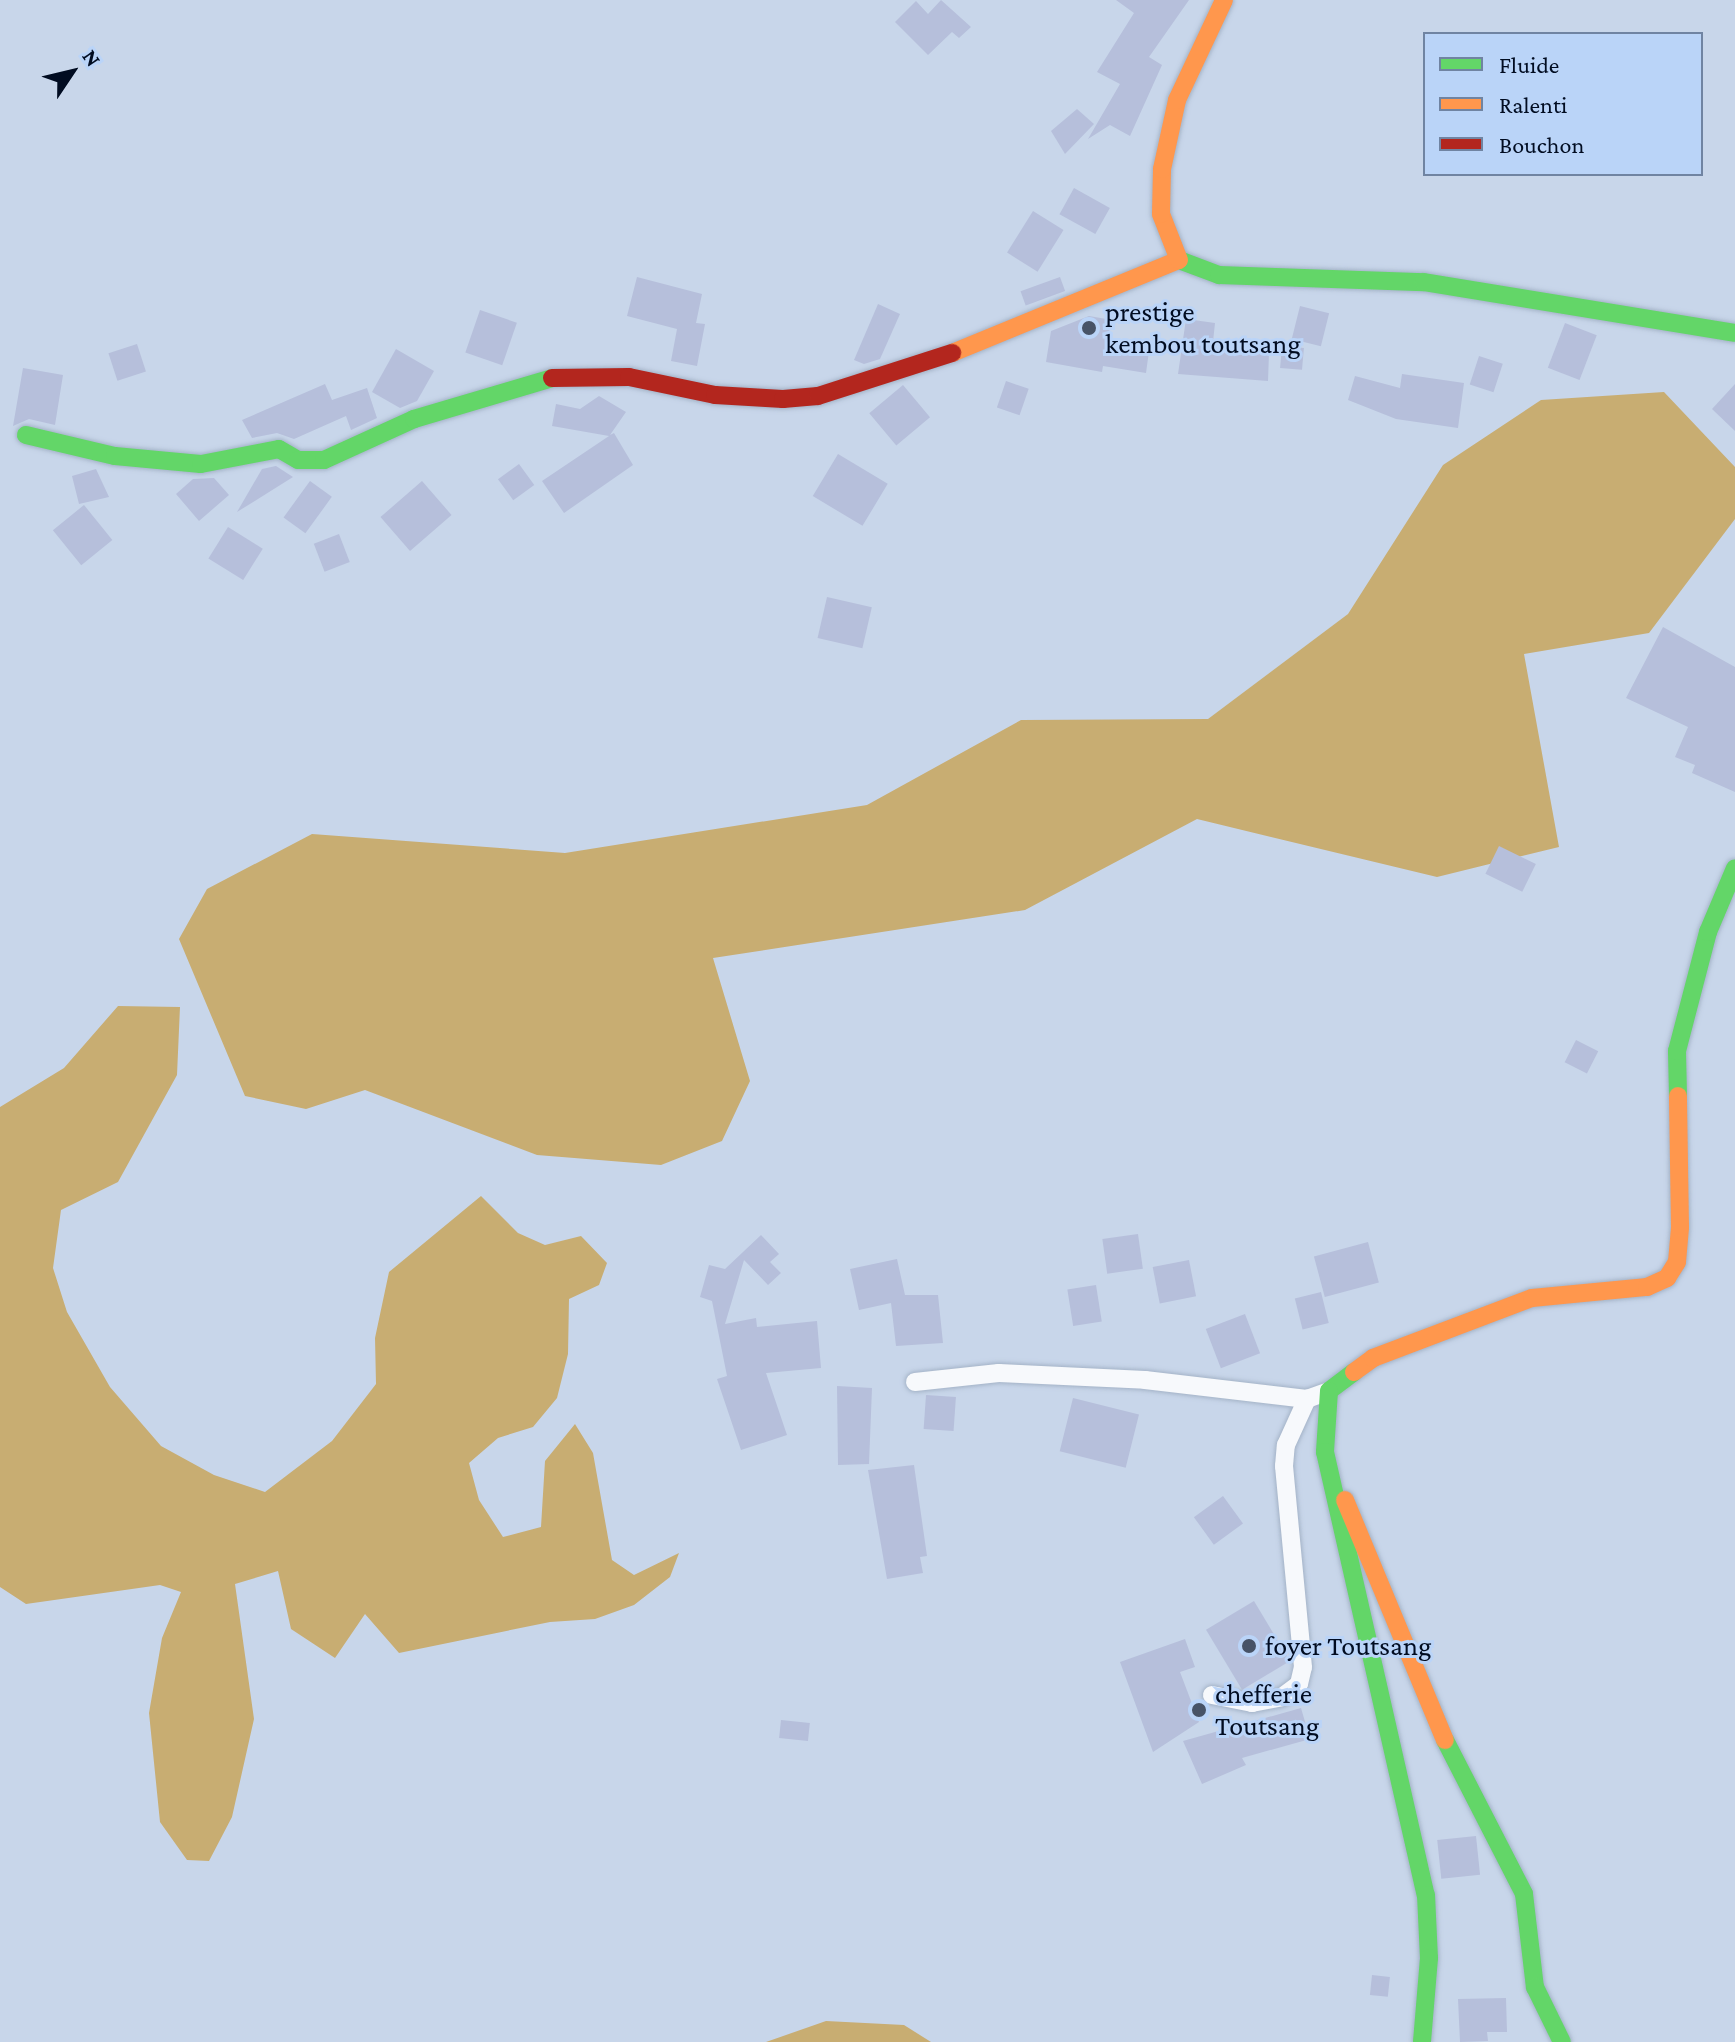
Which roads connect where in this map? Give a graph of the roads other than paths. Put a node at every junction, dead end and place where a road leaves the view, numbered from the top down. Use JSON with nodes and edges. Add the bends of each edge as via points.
{"nodes":[{"id":1,"x":1224,"y":0,"type":"edge"},
{"id":2,"x":1179,"y":260,"type":"junction"},
{"id":3,"x":1735,"y":333,"type":"edge"},
{"id":4,"x":26,"y":435,"type":"dead end"},
{"id":5,"x":1735,"y":868,"type":"edge"},
{"id":6,"x":915,"y":1382,"type":"dead end"},
{"id":7,"x":1329,"y":1391,"type":"junction"},
{"id":8,"x":1307,"y":1399,"type":"junction"},
{"id":9,"x":1325,"y":1452,"type":"junction"},
{"id":10,"x":1212,"y":1695,"type":"dead end"},
{"id":11,"x":1422,"y":2042,"type":"edge"},
{"id":12,"x":1562,"y":2042,"type":"edge"}],
"edges":[{"from":1,"to":2,"type":"street","via":[[1177,100],[1162,169],[1161,214]]},
{"from":2,"to":3,"type":"street","via":[[1219,275],[1424,282]]},
{"from":2,"to":4,"type":"street","via":[[985,342],[818,396],[715,395],[629,377],[566,374],[414,419],[324,460],[298,460],[279,449],[201,464],[115,456]]},
{"from":5,"to":7,"type":"street","via":[[1708,932],[1677,1051],[1680,1227],[1677,1262],[1667,1278],[1647,1287],[1532,1298],[1373,1358]]},
{"from":6,"to":8,"type":"street","via":[[999,1373],[1145,1380]]},
{"from":7,"to":8,"type":"street"},
{"from":7,"to":9,"type":"street"},
{"from":8,"to":10,"type":"street","via":[[1286,1445],[1284,1466],[1303,1667],[1299,1684],[1282,1697],[1252,1703]]},
{"from":9,"to":11,"type":"street","via":[[1426,1895],[1429,1958]]},
{"from":9,"to":12,"type":"street","via":[[1438,1727],[1524,1894],[1535,1987]]}]}
